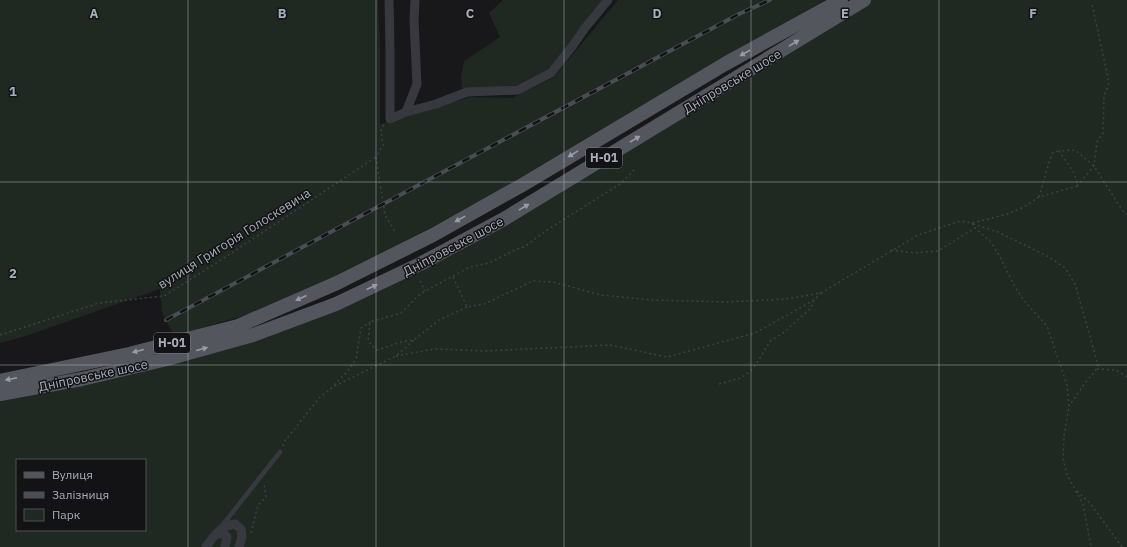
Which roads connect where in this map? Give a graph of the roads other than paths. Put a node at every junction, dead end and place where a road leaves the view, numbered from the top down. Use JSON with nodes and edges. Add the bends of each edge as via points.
{"nodes":[{"id":1,"x":389,"y":0,"type":"edge"},
{"id":2,"x":415,"y":0,"type":"edge"},
{"id":3,"x":608,"y":0,"type":"edge"},
{"id":4,"x":841,"y":0,"type":"edge"},
{"id":5,"x":864,"y":0,"type":"edge"},
{"id":6,"x":406,"y":112,"type":"junction"},
{"id":7,"x":0,"y":381,"type":"edge"},
{"id":8,"x":0,"y":394,"type":"edge"},
{"id":9,"x":280,"y":452,"type":"road end"},
{"id":10,"x":217,"y":532,"type":"junction"},
{"id":11,"x":206,"y":547,"type":"edge"},
{"id":12,"x":225,"y":547,"type":"edge"},
{"id":13,"x":239,"y":547,"type":"edge"}],
"edges":[{"from":1,"to":6,"type":"street","via":[[390,119]]},
{"from":2,"to":6,"type":"street","via":[[417,84]]},
{"from":3,"to":6,"type":"street","via":[[551,73],[518,90],[467,92]]},
{"from":4,"to":7,"type":"main road","name":"Дніпровське шосе","number":"Н-01","one_way":true,"via":[[725,64],[524,184],[337,283],[238,326],[129,354]]},
{"from":8,"to":5,"type":"main road","name":"Дніпровське шосе","number":"Н-01","one_way":true,"via":[[82,379],[167,359],[253,335],[336,304],[420,264],[504,219]]},
{"from":9,"to":10,"type":"lane"},
{"from":10,"to":11,"type":"street"},
{"from":10,"to":12,"type":"street","via":[[227,537]]},
{"from":10,"to":13,"type":"street","via":[[235,524],[241,529]]}]}
